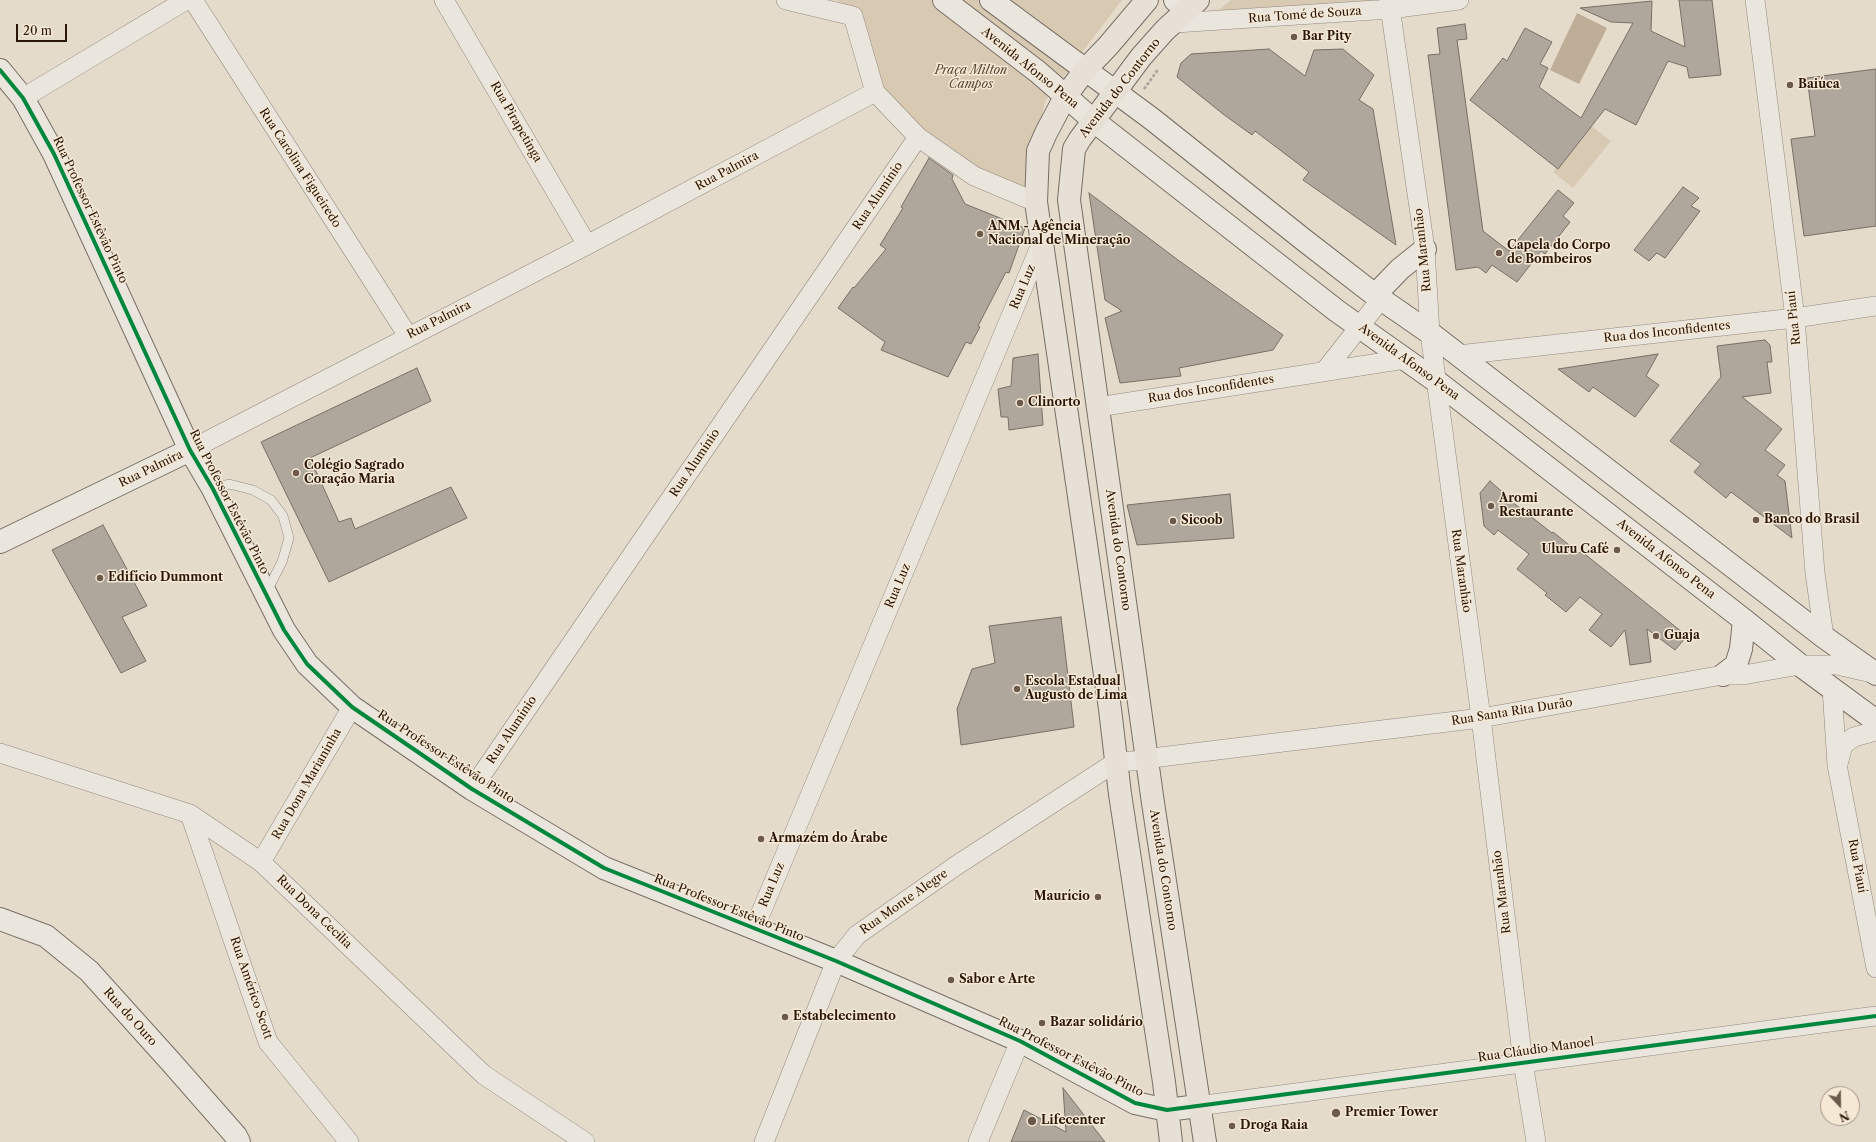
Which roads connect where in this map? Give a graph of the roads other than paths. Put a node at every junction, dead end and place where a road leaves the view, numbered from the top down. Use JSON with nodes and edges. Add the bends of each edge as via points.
{"nodes":[{"id":1,"x":186,"y":0,"type":"edge"},
{"id":2,"x":193,"y":0,"type":"edge"},
{"id":3,"x":444,"y":0,"type":"edge"},
{"id":4,"x":786,"y":0,"type":"edge"},
{"id":5,"x":944,"y":0,"type":"edge"},
{"id":6,"x":991,"y":0,"type":"edge"},
{"id":7,"x":1147,"y":0,"type":"edge"},
{"id":8,"x":1459,"y":0,"type":"edge"},
{"id":9,"x":1754,"y":0,"type":"edge"},
{"id":10,"x":1188,"y":1,"type":"edge"},
{"id":11,"x":1390,"y":5,"type":"edge"},
{"id":12,"x":1175,"y":23,"type":"junction"},
{"id":13,"x":0,"y":70,"type":"edge"},
{"id":14,"x":1085,"y":70,"type":"junction"},
{"id":15,"x":1115,"y":91,"type":"junction"},
{"id":16,"x":875,"y":92,"type":"junction"},
{"id":17,"x":1065,"y":97,"type":"junction"},
{"id":18,"x":23,"y":98,"type":"junction"},
{"id":19,"x":1094,"y":121,"type":"junction"},
{"id":20,"x":918,"y":138,"type":"junction"},
{"id":21,"x":1036,"y":202,"type":"junction"},
{"id":22,"x":1042,"y":242,"type":"junction"},
{"id":23,"x":587,"y":245,"type":"junction"},
{"id":24,"x":1425,"y":249,"type":"junction"},
{"id":25,"x":1378,"y":297,"type":"junction"},
{"id":26,"x":1876,"y":306,"type":"edge"},
{"id":27,"x":1795,"y":318,"type":"junction"},
{"id":28,"x":1360,"y":326,"type":"junction"},
{"id":29,"x":1430,"y":333,"type":"junction"},
{"id":30,"x":408,"y":336,"type":"junction"},
{"id":31,"x":1458,"y":355,"type":"junction"},
{"id":32,"x":1405,"y":358,"type":"junction"},
{"id":33,"x":1324,"y":372,"type":"junction"},
{"id":34,"x":1436,"y":381,"type":"junction"},
{"id":35,"x":1098,"y":407,"type":"junction"},
{"id":36,"x":190,"y":450,"type":"junction"},
{"id":37,"x":213,"y":489,"type":"junction"},
{"id":38,"x":0,"y":542,"type":"edge"},
{"id":39,"x":265,"y":594,"type":"junction"},
{"id":40,"x":1744,"y":620,"type":"junction"},
{"id":41,"x":1824,"y":637,"type":"junction"},
{"id":42,"x":1800,"y":665,"type":"junction"},
{"id":43,"x":1876,"y":674,"type":"edge"},
{"id":44,"x":1723,"y":675,"type":"junction"},
{"id":45,"x":1832,"y":688,"type":"junction"},
{"id":46,"x":352,"y":706,"type":"junction"},
{"id":47,"x":1481,"y":718,"type":"junction"},
{"id":48,"x":1876,"y":721,"type":"edge"},
{"id":49,"x":1876,"y":731,"type":"edge"},
{"id":50,"x":0,"y":753,"type":"edge"},
{"id":51,"x":1147,"y":760,"type":"junction"},
{"id":52,"x":1116,"y":762,"type":"junction"},
{"id":53,"x":1837,"y":765,"type":"junction"},
{"id":54,"x":472,"y":789,"type":"junction"},
{"id":55,"x":190,"y":814,"type":"junction"},
{"id":56,"x":261,"y":862,"type":"junction"},
{"id":57,"x":0,"y":919,"type":"edge"},
{"id":58,"x":754,"y":929,"type":"junction"},
{"id":59,"x":836,"y":960,"type":"junction"},
{"id":60,"x":1876,"y":968,"type":"edge"},
{"id":61,"x":1876,"y":1016,"type":"edge"},
{"id":62,"x":1020,"y":1040,"type":"junction"},
{"id":63,"x":1523,"y":1062,"type":"junction"},
{"id":64,"x":1198,"y":1106,"type":"junction"},
{"id":65,"x":1167,"y":1110,"type":"junction"},
{"id":66,"x":239,"y":1142,"type":"edge"},
{"id":67,"x":350,"y":1142,"type":"edge"},
{"id":68,"x":585,"y":1142,"type":"edge"},
{"id":69,"x":764,"y":1142,"type":"edge"},
{"id":70,"x":978,"y":1142,"type":"edge"},
{"id":71,"x":1171,"y":1142,"type":"edge"},
{"id":72,"x":1205,"y":1142,"type":"edge"},
{"id":73,"x":1536,"y":1142,"type":"edge"}],
"edges":[{"from":1,"to":18,"type":"street"},
{"from":2,"to":30,"type":"street","name":"Rua Carolina Figueiredo"},
{"from":3,"to":23,"type":"street","name":"Rua Pirapetinga"},
{"from":4,"to":16,"type":"street","via":[[853,16]]},
{"from":5,"to":17,"type":"main road","name":"Avenida Afonso Pena","via":[[1038,72]]},
{"from":6,"to":14,"type":"main road"},
{"from":7,"to":14,"type":"main road"},
{"from":8,"to":11,"type":"street","name":"Rua Tomé de Souza"},
{"from":9,"to":27,"type":"street","name":"Rua Piauí"},
{"from":10,"to":12,"type":"main road","name":"Avenida do Contorno"},
{"from":11,"to":12,"type":"street","name":"Rua Tomé de Souza"},
{"from":11,"to":24,"type":"street","name":"Rua Maranhão"},
{"from":12,"to":15,"type":"main road","name":"Avenida do Contorno","via":[[1165,30],[1141,57]]},
{"from":13,"to":18,"type":"main road","name":"Rua Professor Estêvão Pinto"},
{"from":14,"to":15,"type":"main road"},
{"from":14,"to":17,"type":"main road"},
{"from":15,"to":19,"type":"main road","name":"Avenida do Contorno"},
{"from":15,"to":25,"type":"main road"},
{"from":16,"to":20,"type":"street"},
{"from":16,"to":23,"type":"street","name":"Rua Palmira"},
{"from":17,"to":19,"type":"main road","name":"Avenida Afonso Pena"},
{"from":17,"to":21,"type":"main road","via":[[1038,151]]},
{"from":18,"to":36,"type":"main road","name":"Rua Professor Estêvão Pinto","via":[[54,154]]},
{"from":19,"to":28,"type":"main road","name":"Avenida Afonso Pena","via":[[1337,311]]},
{"from":19,"to":35,"type":"main road","name":"Avenida do Contorno","via":[[1074,149],[1069,200]]},
{"from":20,"to":21,"type":"street","via":[[974,176]]},
{"from":20,"to":54,"type":"street","name":"Rua Alumínio"},
{"from":21,"to":22,"type":"main road"},
{"from":22,"to":52,"type":"main road"},
{"from":22,"to":58,"type":"street","name":"Rua Luz"},
{"from":23,"to":30,"type":"street","name":"Rua Palmira"},
{"from":24,"to":25,"type":"main road","via":[[1400,268]]},
{"from":24,"to":29,"type":"street","name":"Rua Maranhão"},
{"from":25,"to":28,"type":"street"},
{"from":25,"to":29,"type":"main road"},
{"from":26,"to":27,"type":"street","name":"Rua dos Inconfidentes"},
{"from":27,"to":31,"type":"street","name":"Rua dos Inconfidentes"},
{"from":27,"to":41,"type":"street","name":"Rua Piauí","via":[[1815,573]]},
{"from":28,"to":32,"type":"main road","name":"Avenida Afonso Pena"},
{"from":28,"to":33,"type":"street"},
{"from":29,"to":31,"type":"main road"},
{"from":29,"to":34,"type":"street","name":"Rua Maranhão"},
{"from":30,"to":36,"type":"street","name":"Rua Palmira"},
{"from":31,"to":41,"type":"main road"},
{"from":32,"to":33,"type":"street","name":"Rua dos Inconfidentes"},
{"from":32,"to":34,"type":"main road","name":"Avenida Afonso Pena"},
{"from":33,"to":35,"type":"street","name":"Rua dos Inconfidentes"},
{"from":34,"to":40,"type":"main road","name":"Avenida Afonso Pena"},
{"from":34,"to":47,"type":"street","name":"Rua Maranhão"},
{"from":35,"to":51,"type":"main road","name":"Avenida do Contorno"},
{"from":36,"to":37,"type":"main road","name":"Rua Professor Estêvão Pinto"},
{"from":36,"to":38,"type":"main road","name":"Rua Palmira"},
{"from":37,"to":39,"type":"main road","name":"Rua Professor Estêvão Pinto"},
{"from":37,"to":39,"type":"lane","via":[[229,484],[253,490],[271,500],[283,516],[289,538],[282,562]]},
{"from":39,"to":46,"type":"main road","name":"Rua Professor Estêvão Pinto","via":[[284,630],[307,664]]},
{"from":40,"to":42,"type":"main road","name":"Avenida Afonso Pena"},
{"from":40,"to":44,"type":"main road","via":[[1742,650],[1736,666]]},
{"from":41,"to":43,"type":"main road"},
{"from":42,"to":43,"type":"street","name":"Rua Santa Rita Durão","via":[[1837,665]]},
{"from":42,"to":44,"type":"street","name":"Rua Santa Rita Durão","via":[[1743,675]]},
{"from":42,"to":45,"type":"main road","name":"Avenida Afonso Pena"},
{"from":44,"to":47,"type":"street","name":"Rua Santa Rita Durão"},
{"from":45,"to":48,"type":"main road","name":"Avenida Afonso Pena"},
{"from":45,"to":53,"type":"street","name":"Rua Piauí"},
{"from":46,"to":54,"type":"main road","name":"Rua Professor Estêvão Pinto"},
{"from":46,"to":56,"type":"street","name":"Rua Dona Marianinha"},
{"from":47,"to":51,"type":"street","name":"Rua Santa Rita Durão"},
{"from":47,"to":63,"type":"street","name":"Rua Maranhão"},
{"from":49,"to":53,"type":"street","name":"Rua Piauí","via":[[1854,737],[1843,745]]},
{"from":50,"to":55,"type":"street","name":"Rua Dona Cecília"},
{"from":51,"to":52,"type":"street","name":"Rua Monte Alegre"},
{"from":51,"to":64,"type":"main road","name":"Avenida do Contorno"},
{"from":52,"to":59,"type":"street","name":"Rua Monte Alegre","via":[[957,865],[857,935]]},
{"from":52,"to":65,"type":"main road"},
{"from":53,"to":60,"type":"street","name":"Rua Piauí"},
{"from":54,"to":58,"type":"main road","name":"Rua Professor Estêvão Pinto","via":[[604,868]]},
{"from":55,"to":56,"type":"street","name":"Rua Dona Cecília"},
{"from":55,"to":67,"type":"street","name":"Rua Américo Scott","via":[[268,1042]]},
{"from":56,"to":68,"type":"street","name":"Rua Dona Cecília","via":[[484,1075]]},
{"from":57,"to":66,"type":"main road","name":"Rua do Ouro","via":[[46,936],[89,972]]},
{"from":58,"to":59,"type":"main road","name":"Rua Professor Estêvão Pinto"},
{"from":59,"to":62,"type":"main road","name":"Rua Professor Estêvão Pinto"},
{"from":59,"to":69,"type":"street","name":"Rua Monte Alegre"},
{"from":61,"to":63,"type":"street","name":"Rua Cláudio Manoel"},
{"from":62,"to":65,"type":"main road","name":"Rua Professor Estêvão Pinto","via":[[1135,1103]]},
{"from":62,"to":70,"type":"street"},
{"from":63,"to":64,"type":"street","name":"Rua Cláudio Manoel"},
{"from":63,"to":73,"type":"street","name":"Rua Maranhão"},
{"from":64,"to":65,"type":"main road","name":"Rua Professor Estêvão Pinto"},
{"from":64,"to":72,"type":"main road","name":"Avenida do Contorno"},
{"from":65,"to":71,"type":"main road"}]}
